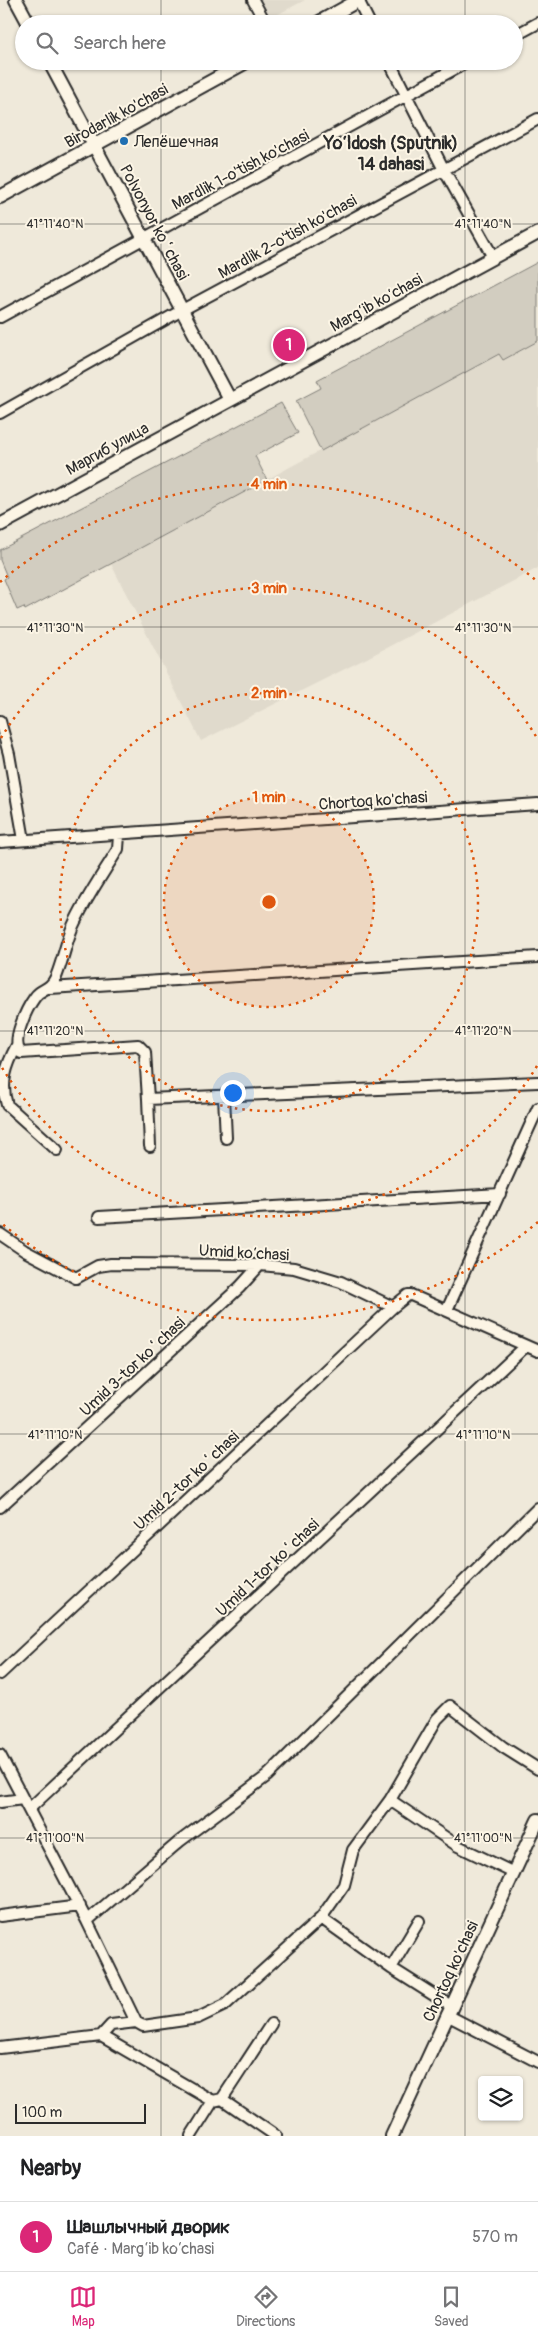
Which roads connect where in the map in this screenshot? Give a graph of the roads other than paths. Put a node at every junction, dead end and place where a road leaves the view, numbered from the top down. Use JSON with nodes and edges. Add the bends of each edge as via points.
{"nodes":[{"id":1,"x":16,"y":0,"type":"edge"},
{"id":2,"x":253,"y":0,"type":"edge"},
{"id":3,"x":359,"y":0,"type":"edge"},
{"id":4,"x":24,"y":15,"type":"edge"},
{"id":5,"x":261,"y":15,"type":"edge"},
{"id":6,"x":332,"y":15,"type":"edge"},
{"id":7,"x":366,"y":15,"type":"edge"},
{"id":8,"x":538,"y":23,"type":"edge"},
{"id":9,"x":523,"y":31,"type":"edge"},
{"id":10,"x":54,"y":70,"type":"edge"},
{"id":11,"x":232,"y":70,"type":"edge"},
{"id":12,"x":394,"y":70,"type":"edge"},
{"id":13,"x":452,"y":70,"type":"edge"},
{"id":14,"x":407,"y":96,"type":"junction"},
{"id":15,"x":538,"y":118,"type":"edge"},
{"id":16,"x":95,"y":145,"type":"junction"},
{"id":17,"x":443,"y":168,"type":"junction"},
{"id":18,"x":0,"y":197,"type":"edge"},
{"id":19,"x":538,"y":233,"type":"edge"},
{"id":20,"x":144,"y":238,"type":"junction"},
{"id":21,"x":493,"y":257,"type":"junction"},
{"id":22,"x":184,"y":309,"type":"junction"},
{"id":23,"x":0,"y":317,"type":"edge"},
{"id":24,"x":230,"y":400,"type":"junction"},
{"id":25,"x":0,"y":413,"type":"edge"},
{"id":26,"x":0,"y":525,"type":"edge"},
{"id":27,"x":0,"y":721,"type":"edge"},
{"id":28,"x":538,"y":804,"type":"edge"},
{"id":29,"x":119,"y":835,"type":"junction"},
{"id":30,"x":24,"y":840,"type":"junction"},
{"id":31,"x":0,"y":842,"type":"edge"},
{"id":32,"x":538,"y":957,"type":"edge"},
{"id":33,"x":50,"y":988,"type":"junction"},
{"id":34,"x":17,"y":1045,"type":"junction"},
{"id":35,"x":538,"y":1082,"type":"edge"},
{"id":36,"x":224,"y":1096,"type":"junction"},
{"id":37,"x":148,"y":1099,"type":"junction"},
{"id":38,"x":538,"y":1108,"type":"edge"},
{"id":39,"x":226,"y":1138,"type":"dead end"},
{"id":40,"x":150,"y":1146,"type":"dead end"},
{"id":41,"x":57,"y":1150,"type":"dead end"},
{"id":42,"x":500,"y":1194,"type":"junction"},
{"id":43,"x":98,"y":1217,"type":"dead end"},
{"id":44,"x":0,"y":1234,"type":"edge"},
{"id":45,"x":260,"y":1265,"type":"junction"},
{"id":46,"x":393,"y":1307,"type":"junction"},
{"id":47,"x":447,"y":1310,"type":"junction"},
{"id":48,"x":526,"y":1346,"type":"junction"},
{"id":49,"x":538,"y":1351,"type":"edge"},
{"id":50,"x":0,"y":1508,"type":"edge"},
{"id":51,"x":538,"y":1508,"type":"edge"},
{"id":52,"x":0,"y":1674,"type":"edge"},
{"id":53,"x":0,"y":1754,"type":"edge"},
{"id":54,"x":538,"y":1769,"type":"edge"},
{"id":55,"x":24,"y":1799,"type":"junction"},
{"id":56,"x":390,"y":1800,"type":"junction"},
{"id":57,"x":0,"y":1802,"type":"edge"},
{"id":58,"x":29,"y":1809,"type":"junction"},
{"id":59,"x":538,"y":1820,"type":"edge"},
{"id":60,"x":514,"y":1873,"type":"junction"},
{"id":61,"x":80,"y":1906,"type":"junction"},
{"id":62,"x":0,"y":1916,"type":"edge"},
{"id":63,"x":321,"y":1918,"type":"junction"},
{"id":64,"x":88,"y":1921,"type":"junction"},
{"id":65,"x":419,"y":1921,"type":"dead end"},
{"id":66,"x":391,"y":1968,"type":"junction"},
{"id":67,"x":449,"y":2010,"type":"junction"},
{"id":68,"x":136,"y":2022,"type":"junction"},
{"id":69,"x":271,"y":2024,"type":"dead end"},
{"id":70,"x":101,"y":2036,"type":"junction"},
{"id":71,"x":3,"y":2047,"type":"edge"},
{"id":72,"x":0,"y":2058,"type":"edge"},
{"id":73,"x":538,"y":2062,"type":"edge"},
{"id":74,"x":217,"y":2100,"type":"junction"},
{"id":75,"x":191,"y":2136,"type":"edge"},
{"id":76,"x":276,"y":2136,"type":"edge"},
{"id":77,"x":392,"y":2136,"type":"edge"}],
"edges":[{"from":1,"to":4,"type":"street"},
{"from":2,"to":5,"type":"street"},
{"from":3,"to":6,"type":"street"},
{"from":3,"to":7,"type":"street"},
{"from":8,"to":9,"type":"street"},
{"from":10,"to":16,"type":"street","name":"Polvonyor koʻchasi"},
{"from":11,"to":16,"type":"street","name":"Birodarlik ko'chasi"},
{"from":12,"to":14,"type":"street"},
{"from":13,"to":14,"type":"street","name":"Mardlik 1-o'tish ko'chasi"},
{"from":14,"to":17,"type":"street"},
{"from":14,"to":20,"type":"street","name":"Mardlik 1-o'tish ko'chasi"},
{"from":15,"to":17,"type":"street","name":"Mardlik 2-o'tish ko'chasi"},
{"from":16,"to":18,"type":"street","name":"Birodarlik ko'chasi"},
{"from":16,"to":20,"type":"street","name":"Polvonyor koʻchasi"},
{"from":17,"to":21,"type":"street"},
{"from":17,"to":22,"type":"street","name":"Mardlik 2-o'tish ko'chasi"},
{"from":19,"to":21,"type":"street","name":"Marg‘ib ko‘chasi"},
{"from":20,"to":22,"type":"street","name":"Polvonyor koʻchasi"},
{"from":20,"to":23,"type":"street","name":"Mardlik 1-o'tish ko'chasi"},
{"from":21,"to":24,"type":"street","name":"Marg‘ib ko‘chasi"},
{"from":22,"to":24,"type":"street","name":"Polvonyor koʻchasi"},
{"from":22,"to":25,"type":"street","name":"Mardlik 2-o'tish ko'chasi"},
{"from":24,"to":26,"type":"street","name":"Маргиб улица"},
{"from":27,"to":30,"type":"street"},
{"from":28,"to":29,"type":"street","name":"Chortoq ko'chasi"},
{"from":29,"to":30,"type":"street","name":"Chortoq ko'chasi"},
{"from":29,"to":33,"type":"street","via":[[118,849],[74,925]]},
{"from":30,"to":31,"type":"street","name":"Chortoq ko'chasi"},
{"from":32,"to":33,"type":"street"},
{"from":33,"to":34,"type":"street","via":[[34,999],[17,1036]]},
{"from":34,"to":37,"type":"street","via":[[18,1050],[25,1054],[138,1045],[145,1052]]},
{"from":34,"to":41,"type":"street","via":[[0,1077],[1,1096]]},
{"from":35,"to":36,"type":"street"},
{"from":36,"to":37,"type":"street"},
{"from":36,"to":39,"type":"street"},
{"from":37,"to":40,"type":"street"},
{"from":38,"to":42,"type":"street"},
{"from":42,"to":43,"type":"street"},
{"from":42,"to":47,"type":"street"},
{"from":44,"to":45,"type":"street","name":"Umid ko‘chasi","via":[[76,1278],[98,1266],[111,1264]]},
{"from":45,"to":46,"type":"street","name":"Umid ko‘chasi","via":[[294,1268],[341,1282]]},
{"from":45,"to":50,"type":"street","name":"Umid 3-tor koʻchasi"},
{"from":46,"to":47,"type":"street","via":[[409,1294]]},
{"from":46,"to":52,"type":"street","name":"Umid 2-tor koʻchasi"},
{"from":47,"to":48,"type":"street"},
{"from":48,"to":49,"type":"street"},
{"from":48,"to":58,"type":"street","name":"Umid 1-tor koʻchasi"},
{"from":51,"to":64,"type":"street","via":[[267,1776],[180,1841]]},
{"from":53,"to":55,"type":"street"},
{"from":54,"to":56,"type":"street","via":[[450,1706],[437,1719]]},
{"from":55,"to":57,"type":"street"},
{"from":55,"to":58,"type":"street"},
{"from":56,"to":60,"type":"street","via":[[458,1846]]},
{"from":56,"to":63,"type":"street","via":[[353,1850],[344,1886]]},
{"from":58,"to":61,"type":"street"},
{"from":59,"to":60,"type":"street","name":"Chortoq ko'chasi"},
{"from":60,"to":67,"type":"street","name":"Chortoq ko'chasi"},
{"from":61,"to":62,"type":"street"},
{"from":61,"to":64,"type":"street"},
{"from":63,"to":66,"type":"street"},
{"from":63,"to":68,"type":"street","via":[[225,2005],[185,2021],[142,2026]]},
{"from":64,"to":68,"type":"street"},
{"from":65,"to":66,"type":"street"},
{"from":66,"to":67,"type":"street"},
{"from":67,"to":73,"type":"street"},
{"from":67,"to":77,"type":"street","name":"Chortoq ko'chasi"},
{"from":68,"to":70,"type":"street","via":[[111,2025]]},
{"from":69,"to":74,"type":"street"},
{"from":70,"to":71,"type":"street"},
{"from":70,"to":74,"type":"street"},
{"from":71,"to":72,"type":"street"},
{"from":74,"to":75,"type":"street"},
{"from":74,"to":76,"type":"street"}]}
